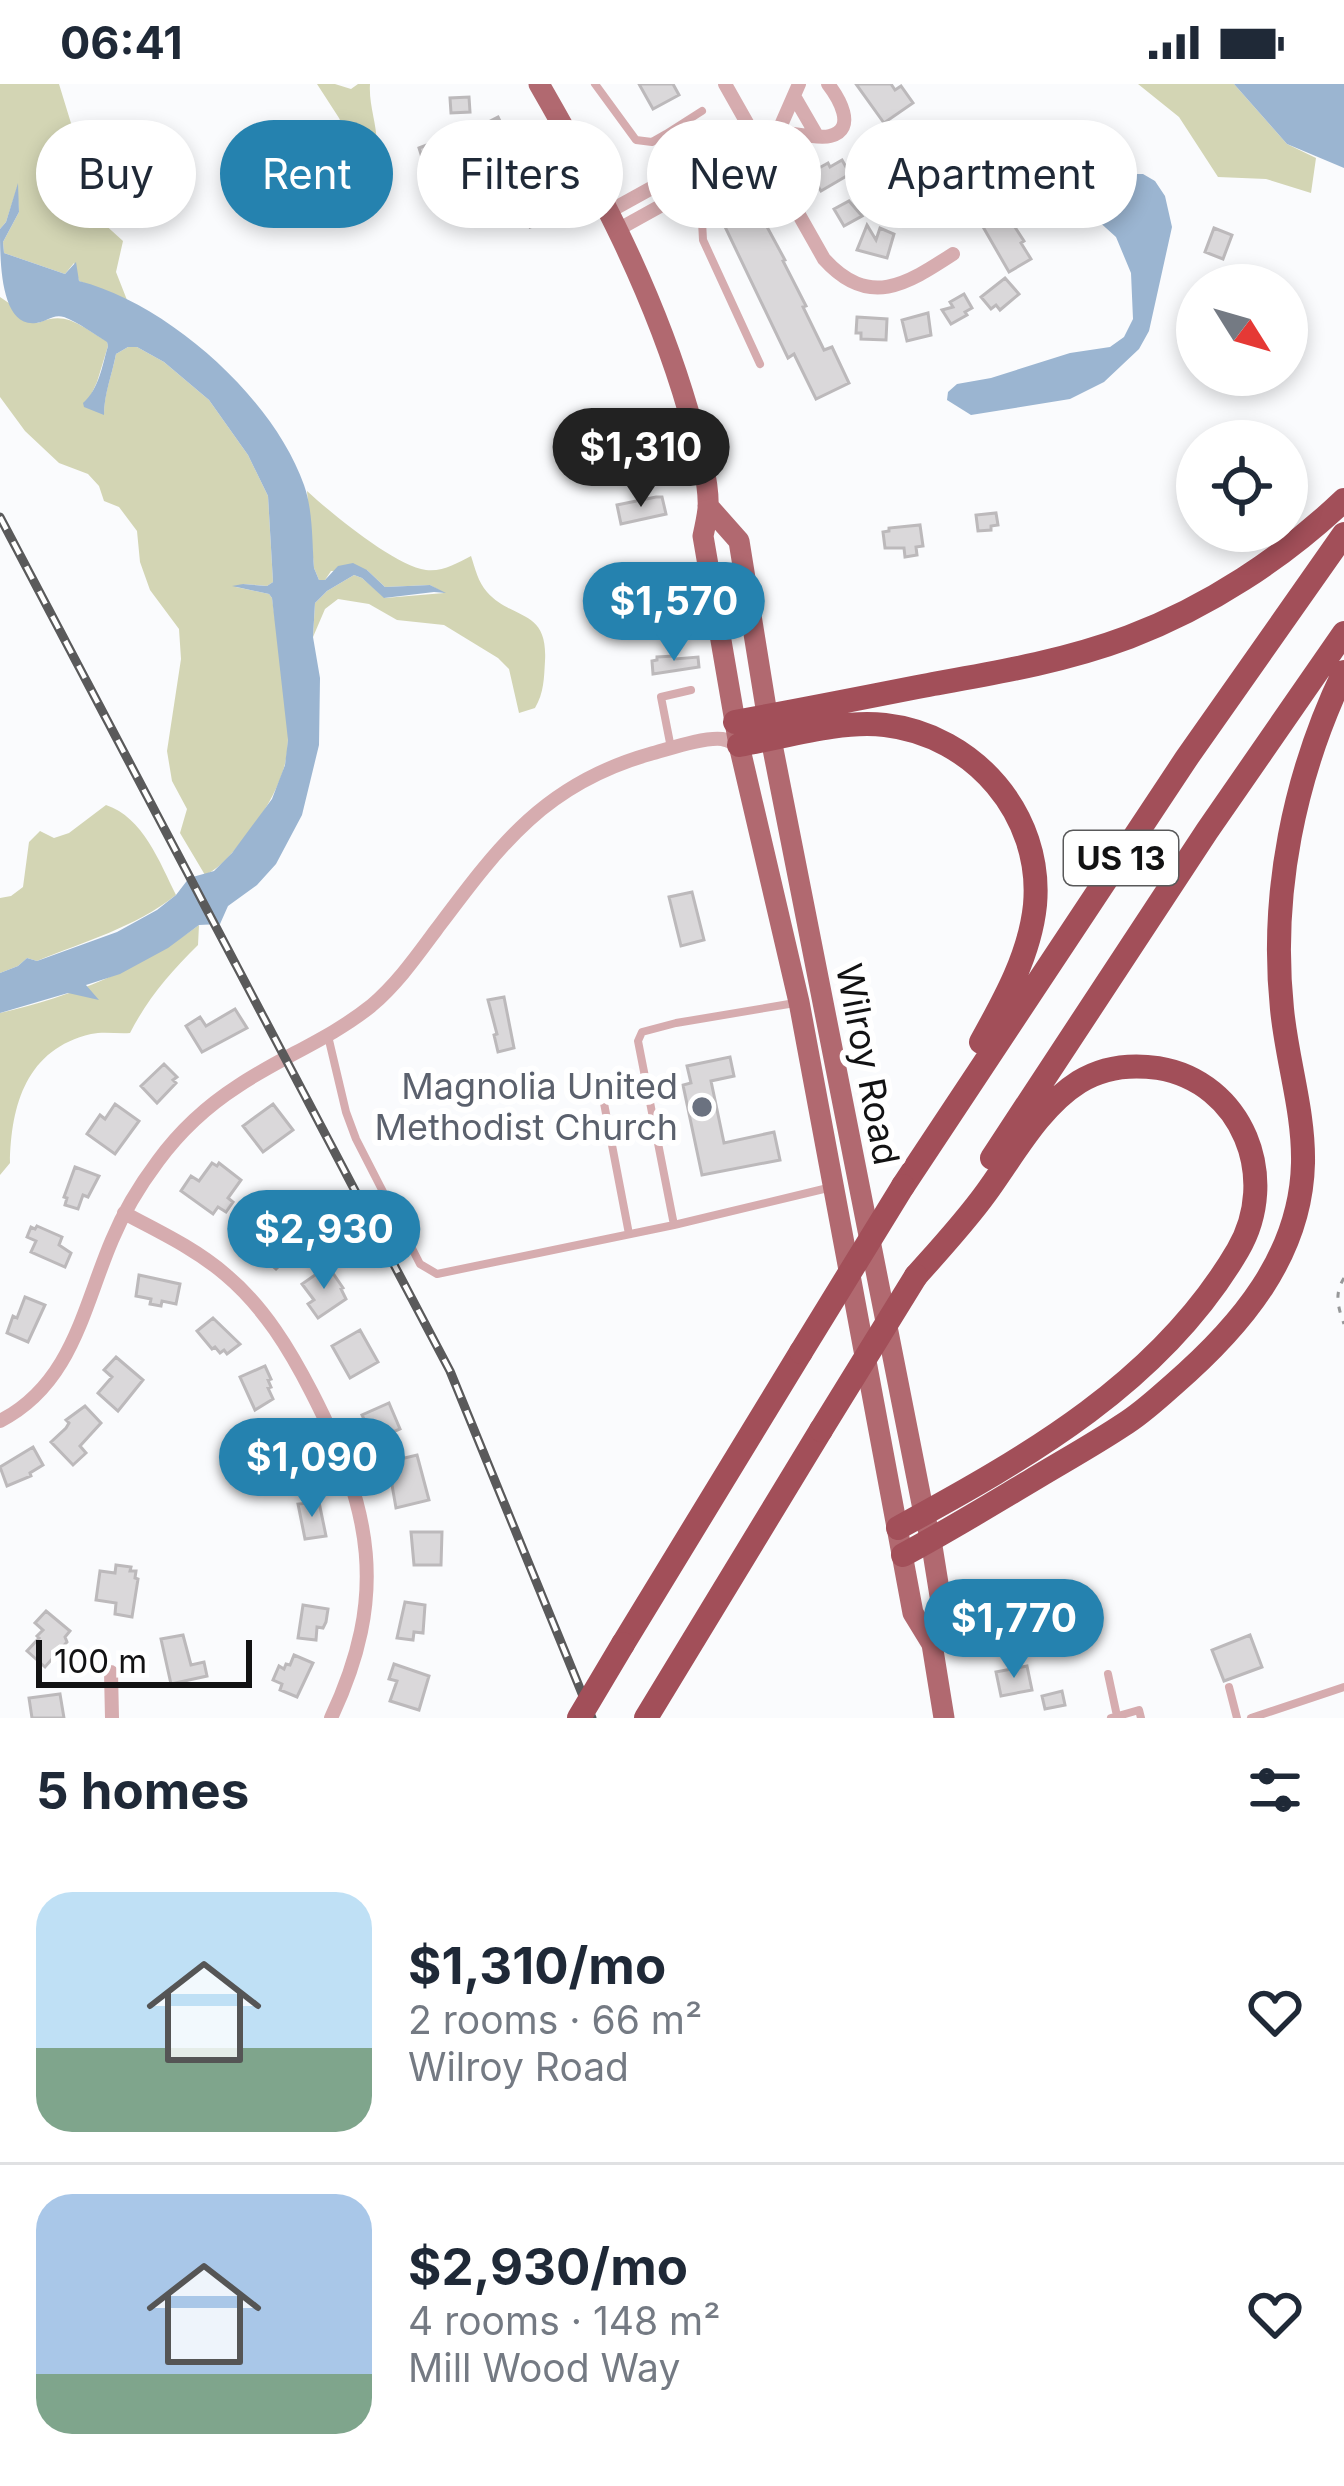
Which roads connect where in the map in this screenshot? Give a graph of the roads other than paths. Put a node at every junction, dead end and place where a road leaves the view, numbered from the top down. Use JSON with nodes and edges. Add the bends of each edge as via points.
{"nodes":[{"id":1,"x":538,"y":84,"type":"edge"},
{"id":2,"x":595,"y":84,"type":"edge"},
{"id":3,"x":725,"y":84,"type":"edge"},
{"id":4,"x":828,"y":84,"type":"edge"},
{"id":5,"x":796,"y":90,"type":"edge"},
{"id":6,"x":702,"y":111,"type":"dead end"},
{"id":7,"x":558,"y":120,"type":"edge"},
{"id":8,"x":688,"y":120,"type":"edge"},
{"id":9,"x":745,"y":120,"type":"edge"},
{"id":10,"x":783,"y":120,"type":"edge"},
{"id":11,"x":810,"y":120,"type":"edge"},
{"id":12,"x":821,"y":135,"type":"edge"},
{"id":13,"x":647,"y":141,"type":"edge"},
{"id":14,"x":618,"y":228,"type":"edge"},
{"id":15,"x":702,"y":228,"type":"edge"},
{"id":16,"x":806,"y":228,"type":"edge"},
{"id":17,"x":953,"y":254,"type":"dead end"},
{"id":18,"x":760,"y":364,"type":"dead end"},
{"id":19,"x":1344,"y":500,"type":"edge"},
{"id":20,"x":709,"y":506,"type":"junction"},
{"id":21,"x":1344,"y":534,"type":"edge"},
{"id":22,"x":1344,"y":633,"type":"edge"},
{"id":23,"x":1344,"y":672,"type":"edge"},
{"id":24,"x":691,"y":689,"type":"dead end"},
{"id":25,"x":769,"y":728,"type":"junction"},
{"id":26,"x":731,"y":735,"type":"junction"},
{"id":27,"x":670,"y":748,"type":"junction"},
{"id":28,"x":799,"y":1002,"type":"junction"},
{"id":29,"x":328,"y":1036,"type":"junction"},
{"id":30,"x":648,"y":1085,"type":"junction"},
{"id":31,"x":833,"y":1186,"type":"junction"},
{"id":32,"x":903,"y":1186,"type":"junction"},
{"id":33,"x":124,"y":1213,"type":"junction"},
{"id":34,"x":674,"y":1225,"type":"junction"},
{"id":35,"x":629,"y":1234,"type":"junction"},
{"id":36,"x":916,"y":1276,"type":"junction"},
{"id":37,"x":0,"y":1421,"type":"edge"},
{"id":38,"x":924,"y":1514,"type":"junction"},
{"id":39,"x":898,"y":1528,"type":"junction"},
{"id":40,"x":932,"y":1540,"type":"junction"},
{"id":41,"x":903,"y":1556,"type":"junction"},
{"id":42,"x":932,"y":1644,"type":"junction"},
{"id":43,"x":110,"y":1672,"type":"dead end"},
{"id":44,"x":1108,"y":1674,"type":"dead end"},
{"id":45,"x":1229,"y":1687,"type":"dead end"},
{"id":46,"x":1344,"y":1687,"type":"edge"},
{"id":47,"x":648,"y":1714,"type":"edge"},
{"id":48,"x":1114,"y":1717,"type":"edge"},
{"id":49,"x":112,"y":1718,"type":"edge"},
{"id":50,"x":331,"y":1718,"type":"edge"},
{"id":51,"x":579,"y":1718,"type":"edge"},
{"id":52,"x":944,"y":1718,"type":"edge"},
{"id":53,"x":1141,"y":1718,"type":"edge"},
{"id":54,"x":1238,"y":1718,"type":"edge"},
{"id":55,"x":1251,"y":1718,"type":"edge"}],
"edges":[{"from":1,"to":7,"type":"main road","name":"Wilroy Road"},
{"from":2,"to":13,"type":"lane","via":[[636,140]]},
{"from":3,"to":9,"type":"street"},
{"from":4,"to":12,"type":"street","via":[[845,118],[836,134]]},
{"from":5,"to":10,"type":"street"},
{"from":5,"to":11,"type":"street"},
{"from":6,"to":8,"type":"lane"},
{"from":14,"to":20,"type":"main road","name":"Wilroy Road","via":[[679,380]]},
{"from":15,"to":18,"type":"lane"},
{"from":16,"to":17,"type":"street","via":[[834,271],[880,288],[912,281]]},
{"from":19,"to":25,"type":"highway","via":[[1265,565],[1133,635]]},
{"from":20,"to":25,"type":"main road","name":"Wilroy Road","via":[[739,542]]},
{"from":20,"to":26,"type":"main road","name":"Wilroy Road","via":[[703,536]]},
{"from":21,"to":32,"type":"highway","number":"US 13"},
{"from":22,"to":36,"type":"highway","number":"US 13"},
{"from":23,"to":40,"type":"highway","via":[[1298,796],[1282,897],[1281,1002],[1303,1164],[1272,1274],[1244,1315],[1149,1406]]},
{"from":24,"to":27,"type":"lane","via":[[662,697]]},
{"from":25,"to":26,"type":"highway"},
{"from":25,"to":32,"type":"highway","via":[[856,724],[927,735],[992,778],[1027,837],[1035,907],[1021,963]]},
{"from":25,"to":38,"type":"main road","name":"Wilroy Road"},
{"from":26,"to":27,"type":"street"},
{"from":26,"to":28,"type":"main road","name":"Wilroy Road"},
{"from":27,"to":29,"type":"street","via":[[586,779],[539,809],[495,852],[402,976]]},
{"from":28,"to":30,"type":"lane","via":[[642,1032]]},
{"from":28,"to":31,"type":"main road","name":"Wilroy Road"},
{"from":29,"to":33,"type":"street","via":[[202,1113]]},
{"from":29,"to":35,"type":"lane","via":[[356,1139],[428,1270],[447,1274]]},
{"from":30,"to":34,"type":"lane"},
{"from":30,"to":35,"type":"lane","via":[[603,1099]]},
{"from":31,"to":34,"type":"lane"},
{"from":31,"to":39,"type":"main road","name":"Wilroy Road"},
{"from":32,"to":51,"type":"highway","number":"US 13","bridge":true},
{"from":33,"to":37,"type":"street","via":[[64,1361]]},
{"from":33,"to":50,"type":"street","via":[[207,1259],[250,1299],[296,1362],[334,1437],[359,1507],[367,1566],[360,1637]]},
{"from":34,"to":35,"type":"lane"},
{"from":36,"to":38,"type":"highway","via":[[1056,1102],[1104,1070],[1144,1066],[1187,1076],[1224,1102],[1250,1142],[1256,1184],[1249,1227],[1185,1324],[1081,1419]]},
{"from":36,"to":47,"type":"highway","number":"US 13","bridge":true},
{"from":38,"to":39,"type":"highway"},
{"from":38,"to":40,"type":"main road","name":"Wilroy Road"},
{"from":39,"to":41,"type":"main road","name":"Wilroy Road"},
{"from":40,"to":41,"type":"highway"},
{"from":40,"to":42,"type":"main road","name":"Wilroy Road","via":[[940,1601]]},
{"from":41,"to":42,"type":"main road","name":"Wilroy Road","via":[[914,1613]]},
{"from":42,"to":52,"type":"main road","name":"Wilroy Road"},
{"from":43,"to":49,"type":"street"},
{"from":44,"to":48,"type":"lane"},
{"from":45,"to":54,"type":"lane"},
{"from":46,"to":55,"type":"lane"},
{"from":48,"to":53,"type":"lane","via":[[1139,1710]]}]}
